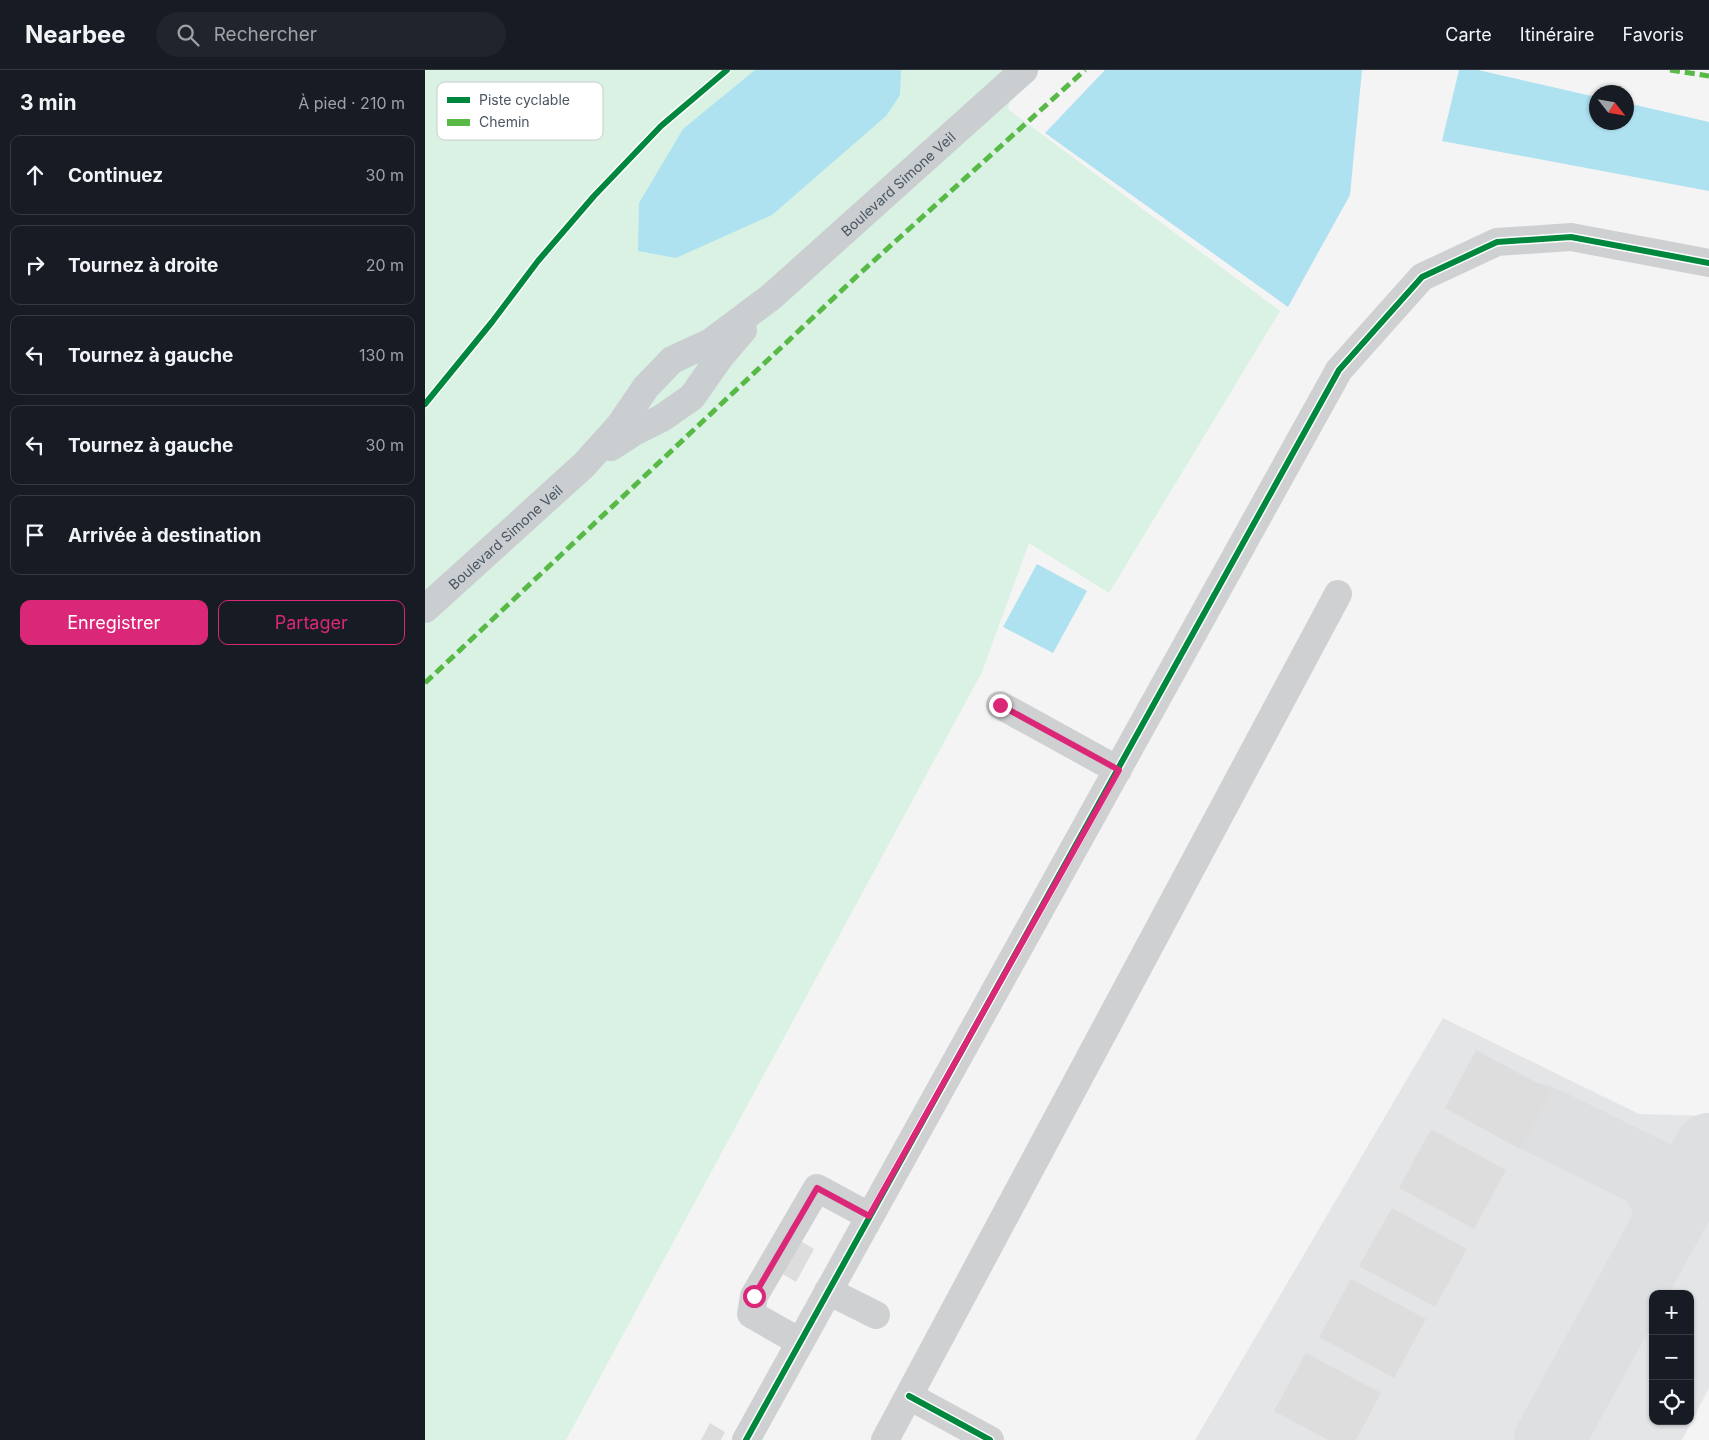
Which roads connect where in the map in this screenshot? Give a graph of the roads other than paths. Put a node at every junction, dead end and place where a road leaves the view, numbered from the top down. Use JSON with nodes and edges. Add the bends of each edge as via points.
{"nodes":[{"id":1,"x":1025,"y":70,"type":"edge"},
{"id":2,"x":1709,"y":263,"type":"edge"},
{"id":3,"x":771,"y":297,"type":"junction"},
{"id":4,"x":585,"y":465,"type":"junction"},
{"id":5,"x":1338,"y":594,"type":"dead end"},
{"id":6,"x":425,"y":609,"type":"edge"},
{"id":7,"x":1000,"y":705,"type":"dead end"},
{"id":8,"x":1119,"y":770,"type":"junction"},
{"id":9,"x":869,"y":1216,"type":"junction"},
{"id":10,"x":828,"y":1290,"type":"junction"},
{"id":11,"x":876,"y":1315,"type":"dead end"},
{"id":12,"x":800,"y":1342,"type":"junction"},
{"id":13,"x":909,"y":1396,"type":"junction"},
{"id":14,"x":746,"y":1440,"type":"edge"},
{"id":15,"x":885,"y":1440,"type":"edge"},
{"id":16,"x":990,"y":1440,"type":"edge"}],
"edges":[{"from":1,"to":3,"type":"main road","name":"Boulevard Simone Veil"},
{"from":2,"to":8,"type":"street","via":[[1571,237],[1497,242],[1422,277],[1339,370]]},
{"from":3,"to":4,"type":"main road","name":"Boulevard Simone Veil","via":[[711,342],[672,360]]},
{"from":3,"to":4,"type":"main road","name":"Boulevard Simone Veil","via":[[720,357],[692,397]]},
{"from":4,"to":6,"type":"main road","name":"Boulevard Simone Veil"},
{"from":5,"to":13,"type":"street"},
{"from":7,"to":8,"type":"street"},
{"from":8,"to":9,"type":"street"},
{"from":9,"to":10,"type":"street"},
{"from":9,"to":12,"type":"street","via":[[817,1188],[754,1296],[751,1314]]},
{"from":10,"to":11,"type":"street"},
{"from":10,"to":12,"type":"street"},
{"from":12,"to":14,"type":"street"},
{"from":13,"to":15,"type":"street"},
{"from":13,"to":16,"type":"street"}]}
